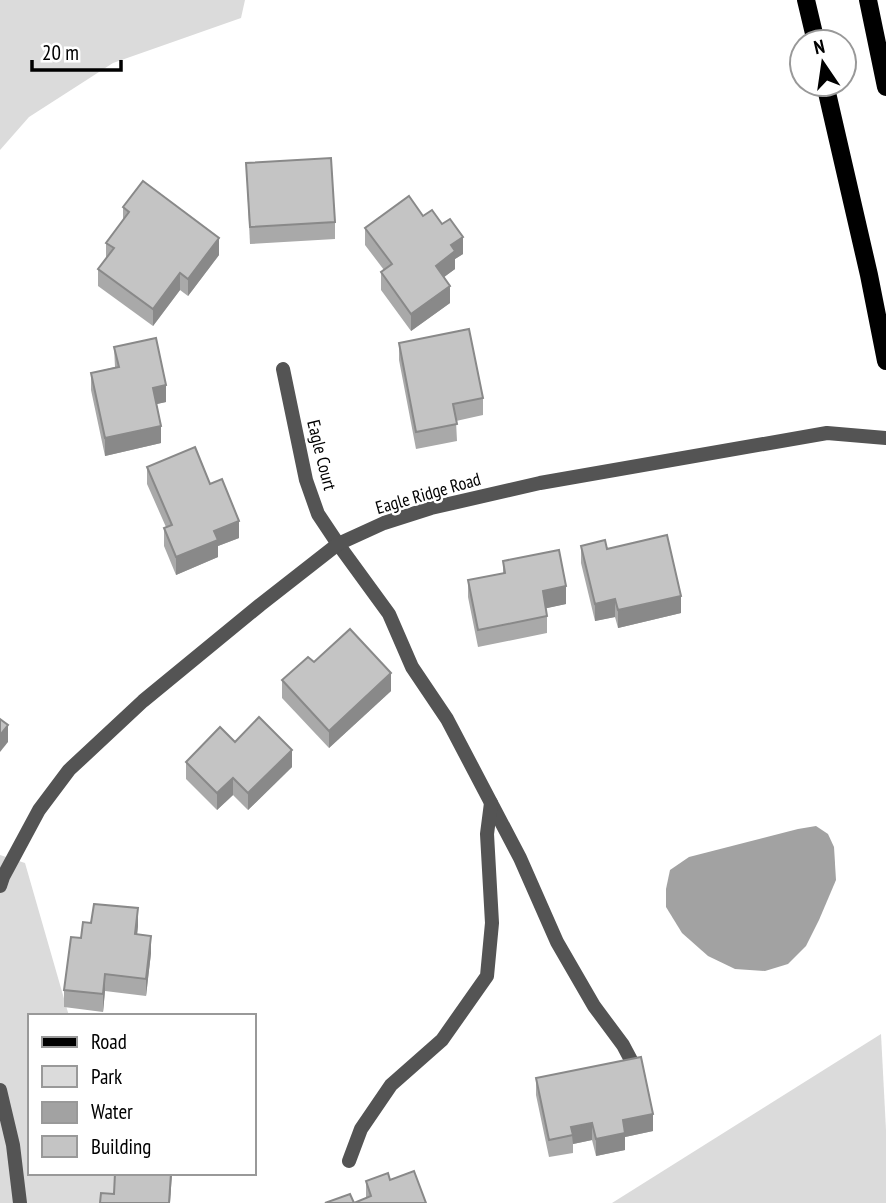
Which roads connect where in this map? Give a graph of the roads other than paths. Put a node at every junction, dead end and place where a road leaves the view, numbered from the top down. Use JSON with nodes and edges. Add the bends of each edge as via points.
{"nodes":[{"id":1,"x":806,"y":0,"type":"edge"},
{"id":2,"x":868,"y":0,"type":"edge"},
{"id":3,"x":813,"y":28,"type":"edge"},
{"id":4,"x":886,"y":87,"type":"edge"},
{"id":5,"x":828,"y":98,"type":"edge"},
{"id":6,"x":886,"y":361,"type":"edge"},
{"id":7,"x":283,"y":369,"type":"dead end"},
{"id":8,"x":886,"y":438,"type":"edge"},
{"id":9,"x":338,"y":544,"type":"junction"},
{"id":10,"x":491,"y":803,"type":"junction"},
{"id":11,"x":0,"y":886,"type":"edge"},
{"id":12,"x":632,"y":1062,"type":"edge"},
{"id":13,"x":0,"y":1090,"type":"edge"},
{"id":14,"x":349,"y":1161,"type":"dead end"},
{"id":15,"x":20,"y":1203,"type":"edge"}],
"edges":[{"from":1,"to":3,"type":"main road"},
{"from":2,"to":4,"type":"main road"},
{"from":5,"to":6,"type":"main road"},
{"from":7,"to":9,"type":"street","name":"Eagle Court","via":[[306,480],[318,514]]},
{"from":8,"to":9,"type":"street","name":"Eagle Ridge Road","via":[[827,433],[540,484],[419,512]]},
{"from":9,"to":10,"type":"street","name":"Eagle Court","via":[[389,614],[412,667],[447,719]]},
{"from":9,"to":11,"type":"street","name":"Eagle Ridge Road","via":[[143,701],[69,770],[39,810]]},
{"from":10,"to":12,"type":"street","name":"Eagle Court","via":[[557,942]]},
{"from":10,"to":14,"type":"street","via":[[487,834],[492,923],[487,976],[442,1040],[391,1085],[361,1129]]},
{"from":13,"to":15,"type":"street"}]}
